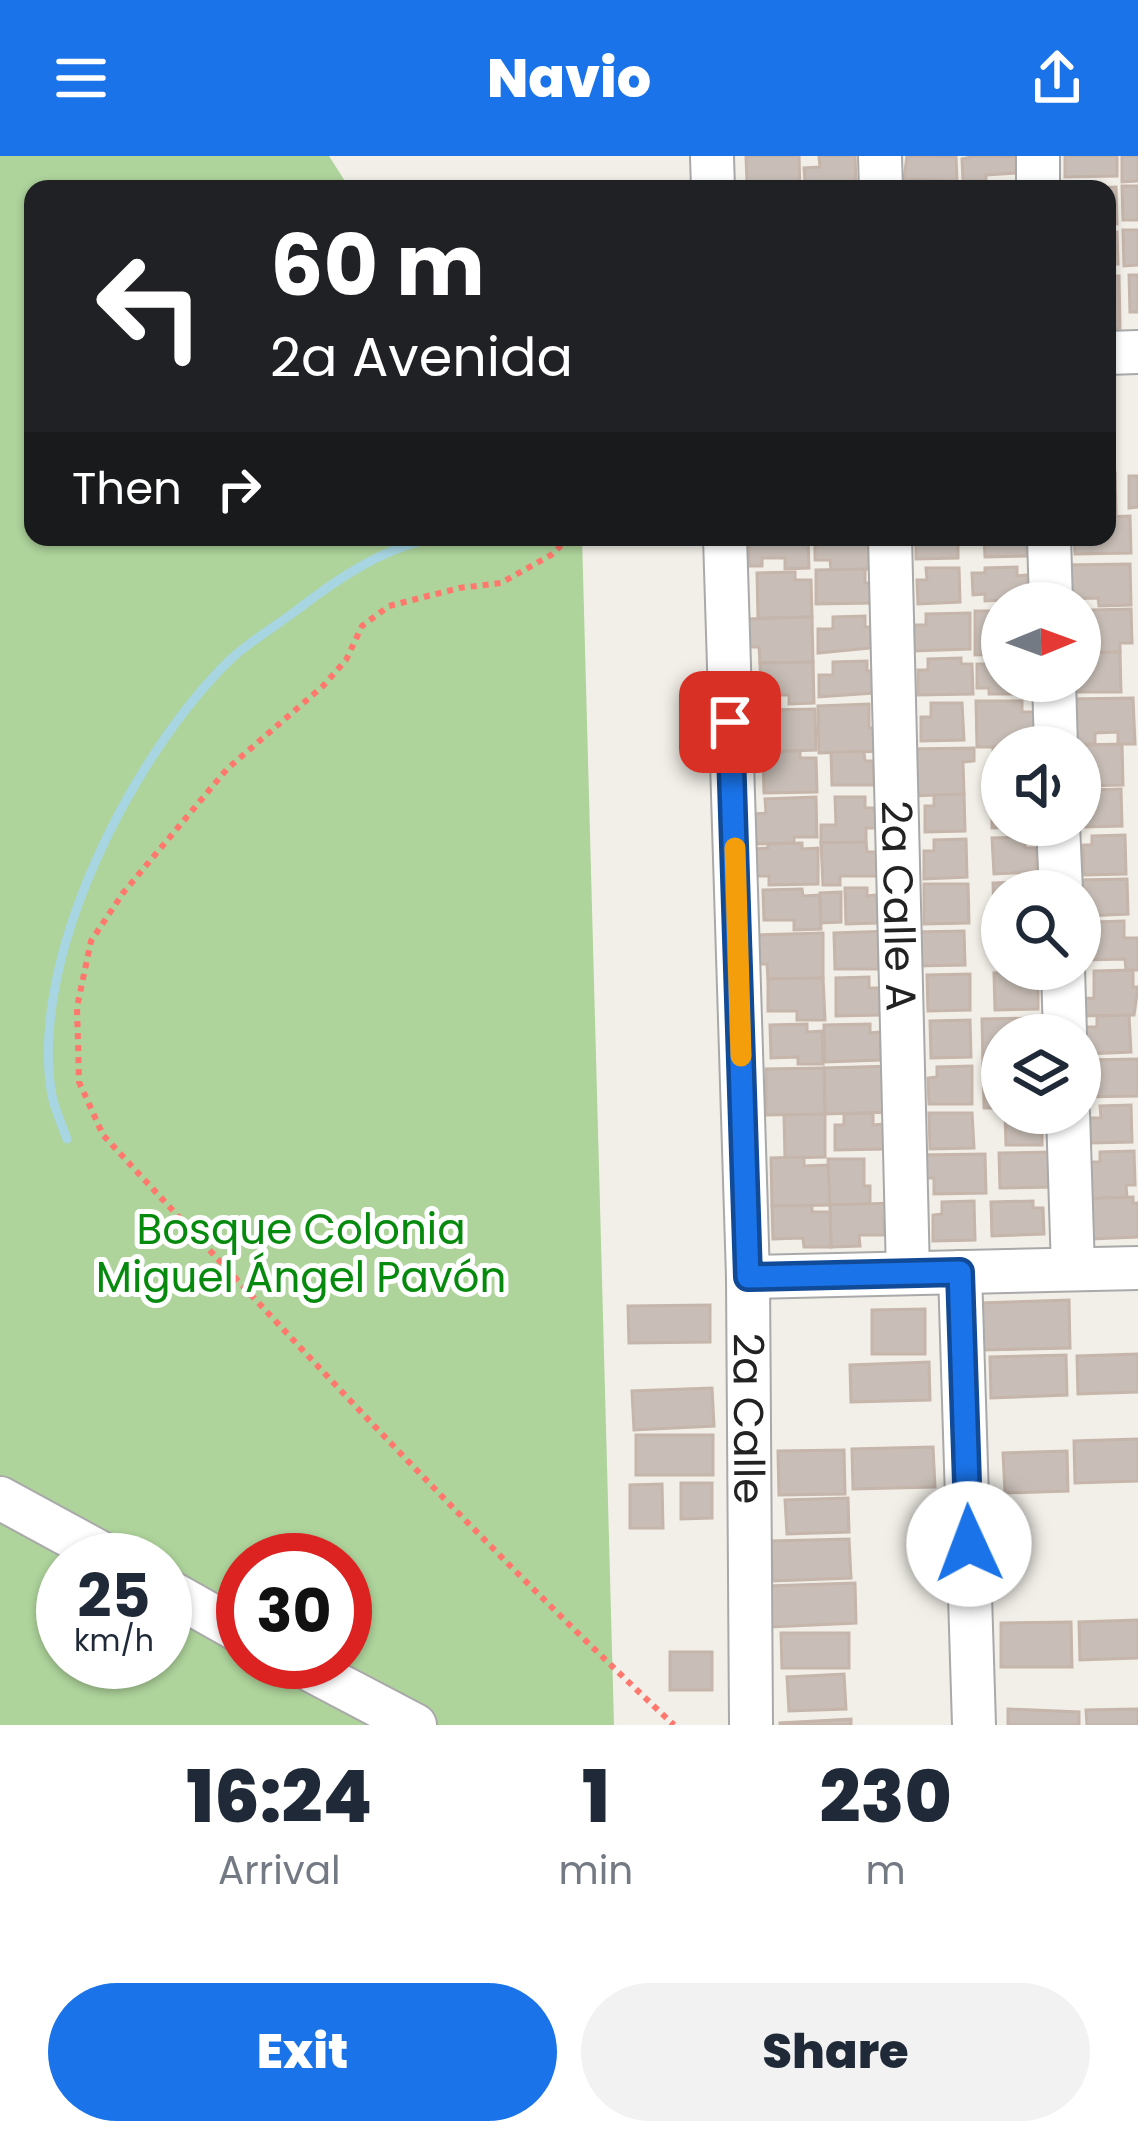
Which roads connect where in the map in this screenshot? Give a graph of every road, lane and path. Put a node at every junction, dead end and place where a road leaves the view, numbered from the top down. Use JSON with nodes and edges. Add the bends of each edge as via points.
{"nodes":[{"id":1,"x":561,"y":546,"type":"edge"},
{"id":2,"x":725,"y":546,"type":"edge"},
{"id":3,"x":890,"y":546,"type":"edge"},
{"id":4,"x":1049,"y":546,"type":"edge"},
{"id":5,"x":1050,"y":582,"type":"edge"},
{"id":6,"x":1069,"y":1134,"type":"edge"},
{"id":7,"x":1138,"y":1268,"type":"edge"},
{"id":8,"x":1073,"y":1269,"type":"junction"},
{"id":9,"x":960,"y":1272,"type":"junction"},
{"id":10,"x":908,"y":1274,"type":"junction"},
{"id":11,"x":748,"y":1277,"type":"junction"},
{"id":12,"x":0,"y":1498,"type":"edge"},
{"id":13,"x":64,"y":1533,"type":"edge"},
{"id":14,"x":346,"y":1689,"type":"edge"},
{"id":15,"x":415,"y":1725,"type":"edge"},
{"id":16,"x":674,"y":1725,"type":"edge"},
{"id":17,"x":751,"y":1725,"type":"edge"},
{"id":18,"x":974,"y":1725,"type":"edge"}],
"edges":[{"from":1,"to":16,"type":"path","via":[[501,583],[389,606],[362,626],[322,686],[227,769],[91,941],[76,1007],[79,1082],[103,1135],[396,1449]]},
{"from":2,"to":11,"type":"street","name":"2a Calle"},
{"from":3,"to":10,"type":"street","name":"2a Calle A"},
{"from":4,"to":5,"type":"street"},
{"from":6,"to":8,"type":"street"},
{"from":7,"to":8,"type":"street"},
{"from":8,"to":9,"type":"street"},
{"from":9,"to":10,"type":"street"},
{"from":9,"to":18,"type":"street"},
{"from":10,"to":11,"type":"street"},
{"from":11,"to":17,"type":"street","name":"2a Calle"},
{"from":12,"to":13,"type":"street"},
{"from":14,"to":15,"type":"street"}]}
